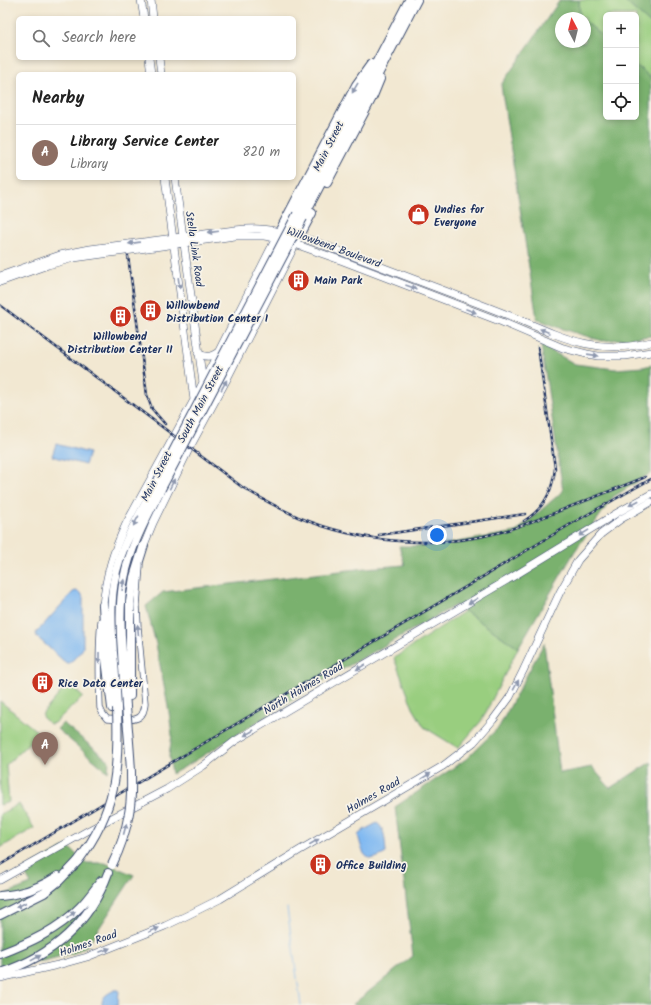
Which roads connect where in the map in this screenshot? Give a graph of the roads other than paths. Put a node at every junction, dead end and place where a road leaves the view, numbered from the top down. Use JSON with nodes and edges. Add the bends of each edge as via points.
{"nodes":[{"id":1,"x":141,"y":0,"type":"edge"},
{"id":2,"x":151,"y":0,"type":"edge"},
{"id":3,"x":409,"y":0,"type":"edge"},
{"id":4,"x":417,"y":0,"type":"edge"},
{"id":5,"x":144,"y":16,"type":"edge"},
{"id":6,"x":154,"y":16,"type":"edge"},
{"id":7,"x":392,"y":32,"type":"junction"},
{"id":8,"x":149,"y":60,"type":"edge"},
{"id":9,"x":159,"y":60,"type":"edge"},
{"id":10,"x":151,"y":72,"type":"edge"},
{"id":11,"x":161,"y":72,"type":"edge"},
{"id":12,"x":165,"y":180,"type":"edge"},
{"id":13,"x":175,"y":180,"type":"edge"},
{"id":14,"x":287,"y":215,"type":"junction"},
{"id":15,"x":302,"y":218,"type":"junction"},
{"id":16,"x":277,"y":235,"type":"junction"},
{"id":17,"x":183,"y":240,"type":"junction"},
{"id":18,"x":173,"y":241,"type":"junction"},
{"id":19,"x":297,"y":241,"type":"junction"},
{"id":20,"x":90,"y":252,"type":"junction"},
{"id":21,"x":268,"y":254,"type":"junction"},
{"id":22,"x":287,"y":261,"type":"junction"},
{"id":23,"x":396,"y":273,"type":"junction"},
{"id":24,"x":0,"y":276,"type":"edge"},
{"id":25,"x":393,"y":280,"type":"junction"},
{"id":26,"x":0,"y":282,"type":"edge"},
{"id":27,"x":439,"y":288,"type":"junction"},
{"id":28,"x":435,"y":296,"type":"junction"},
{"id":29,"x":504,"y":313,"type":"junction"},
{"id":30,"x":502,"y":322,"type":"junction"},
{"id":31,"x":194,"y":324,"type":"junction"},
{"id":32,"x":184,"y":326,"type":"junction"},
{"id":33,"x":567,"y":339,"type":"junction"},
{"id":34,"x":651,"y":342,"type":"edge"},
{"id":35,"x":636,"y":346,"type":"junction"},
{"id":36,"x":563,"y":348,"type":"junction"},
{"id":37,"x":218,"y":352,"type":"junction"},
{"id":38,"x":651,"y":352,"type":"edge"},
{"id":39,"x":198,"y":353,"type":"junction"},
{"id":40,"x":637,"y":355,"type":"junction"},
{"id":41,"x":203,"y":383,"type":"junction"},
{"id":42,"x":194,"y":400,"type":"junction"},
{"id":43,"x":205,"y":419,"type":"junction"},
{"id":44,"x":183,"y":420,"type":"junction"},
{"id":45,"x":200,"y":428,"type":"junction"},
{"id":46,"x":651,"y":494,"type":"edge"},
{"id":47,"x":651,"y":502,"type":"edge"},
{"id":48,"x":144,"y":545,"type":"junction"},
{"id":49,"x":103,"y":605,"type":"junction"},
{"id":50,"x":121,"y":708,"type":"junction"},
{"id":51,"x":76,"y":863,"type":"junction"},
{"id":52,"x":110,"y":869,"type":"junction"},
{"id":53,"x":0,"y":880,"type":"edge"},
{"id":54,"x":0,"y":896,"type":"edge"},
{"id":55,"x":0,"y":915,"type":"edge"},
{"id":56,"x":0,"y":954,"type":"edge"},
{"id":57,"x":0,"y":973,"type":"edge"},
{"id":58,"x":0,"y":978,"type":"edge"}],
"edges":[{"from":1,"to":5,"type":"main road"},
{"from":2,"to":6,"type":"main road"},
{"from":3,"to":7,"type":"highway","name":"Main Street"},
{"from":4,"to":15,"type":"highway","name":"Main Street"},
{"from":7,"to":14,"type":"highway","one_way":true,"via":[[356,85]]},
{"from":7,"to":15,"type":"highway","name":"Main Street"},
{"from":8,"to":10,"type":"main road"},
{"from":9,"to":11,"type":"main road"},
{"from":12,"to":18,"type":"main road","name":"Stella Link Road"},
{"from":13,"to":17,"type":"main road","name":"Stella Link Road"},
{"from":14,"to":15,"type":"highway","via":[[290,222],[301,225]]},
{"from":14,"to":16,"type":"highway"},
{"from":15,"to":19,"type":"highway"},
{"from":15,"to":50,"type":"highway","name":"Main Street","bridge":true,"via":[[158,488],[132,548],[121,596]]},
{"from":16,"to":17,"type":"main road","name":"Willowbend Boulevard","via":[[265,228],[256,228]]},
{"from":16,"to":19,"type":"main road","name":"Willowbend Boulevard"},
{"from":16,"to":21,"type":"main road","name":"South Main Street"},
{"from":17,"to":18,"type":"main road","name":"Willowbend Boulevard"},
{"from":17,"to":31,"type":"main road","name":"Stella Link Road"},
{"from":18,"to":20,"type":"main road","name":"Willowbend Boulevard"},
{"from":18,"to":32,"type":"main road","name":"Stella Link Road","one_way":true},
{"from":19,"to":22,"type":"main road","name":"South Main Street"},
{"from":19,"to":23,"type":"main road","name":"Willowbend Boulevard","via":[[333,249]]},
{"from":19,"to":25,"type":"main road","name":"Willowbend Boulevard"},
{"from":20,"to":24,"type":"main road","name":"Willowbend Boulevard","via":[[60,255]]},
{"from":20,"to":26,"type":"main road","name":"Willowbend Boulevard"},
{"from":21,"to":22,"type":"main road","via":[[273,250],[284,252]]},
{"from":21,"to":37,"type":"main road","name":"South Main Street"},
{"from":43,"to":22,"type":"main road","name":"South Main Street","one_way":true},
{"from":23,"to":25,"type":"main road"},
{"from":23,"to":27,"type":"main road","name":"Willowbend Boulevard"},
{"from":25,"to":28,"type":"main road","name":"Willowbend Boulevard","one_way":true},
{"from":27,"to":28,"type":"main road"},
{"from":27,"to":29,"type":"main road","name":"Willowbend Boulevard"},
{"from":28,"to":30,"type":"main road","name":"Willowbend Boulevard","one_way":true},
{"from":29,"to":30,"type":"main road"},
{"from":33,"to":29,"type":"main road","name":"Willowbend Boulevard","one_way":true},
{"from":30,"to":36,"type":"main road","name":"Willowbend Boulevard"},
{"from":31,"to":32,"type":"main road"},
{"from":31,"to":39,"type":"main road","name":"Stella Link Road"},
{"from":32,"to":42,"type":"main road","name":"Stella Link Road"},
{"from":33,"to":35,"type":"main road","name":"Willowbend Boulevard","via":[[596,346]]},
{"from":33,"to":36,"type":"main road"},
{"from":34,"to":35,"type":"main road","name":"Willowbend Boulevard"},
{"from":35,"to":40,"type":"main road"},
{"from":36,"to":40,"type":"main road","name":"Willowbend Boulevard","one_way":true,"via":[[598,356]]},
{"from":37,"to":39,"type":"main road","via":[[209,357]]},
{"from":37,"to":41,"type":"main road","name":"South Main Street"},
{"from":38,"to":40,"type":"main road","name":"Willowbend Boulevard"},
{"from":39,"to":41,"type":"main road","name":"Stella Link Road"},
{"from":41,"to":42,"type":"main road","name":"South Main Street"},
{"from":41,"to":43,"type":"main road","name":"Stella Link Road"},
{"from":42,"to":44,"type":"main road","name":"South Main Street"},
{"from":43,"to":45,"type":"main road","name":"South Main Street"},
{"from":44,"to":45,"type":"main road"},
{"from":44,"to":49,"type":"main road","name":"South Main Street","via":[[116,546],[104,589]]},
{"from":48,"to":45,"type":"main road","name":"South Main Street","one_way":true},
{"from":46,"to":53,"type":"main road","name":"North Holmes Road","one_way":true,"via":[[235,741],[203,766],[166,789]]},
{"from":58,"to":47,"type":"main road","name":"Holmes Road","one_way":true,"via":[[87,957],[188,915],[220,899],[443,766],[474,742],[510,697],[578,560],[601,534]]},
{"from":49,"to":48,"type":"street","name":"South Main Street","one_way":true,"via":[[99,640],[100,708],[107,718],[132,720],[142,715],[146,703],[137,605]]},
{"from":48,"to":50,"type":"highway","via":[[134,577],[130,602]]},
{"from":49,"to":50,"type":"highway","via":[[106,659]]},
{"from":50,"to":51,"type":"highway","bridge":true,"via":[[113,790],[100,827]]},
{"from":52,"to":50,"type":"highway","one_way":true,"bridge":true,"via":[[123,839],[130,812],[132,788],[129,745]]},
{"from":51,"to":54,"type":"highway","via":[[57,877],[30,890]]},
{"from":51,"to":55,"type":"highway","one_way":true,"via":[[44,893]]},
{"from":56,"to":52,"type":"highway","one_way":true,"via":[[24,945],[63,922],[79,908]]},
{"from":57,"to":52,"type":"highway","one_way":true,"via":[[32,960],[73,930],[95,901]]}]}
